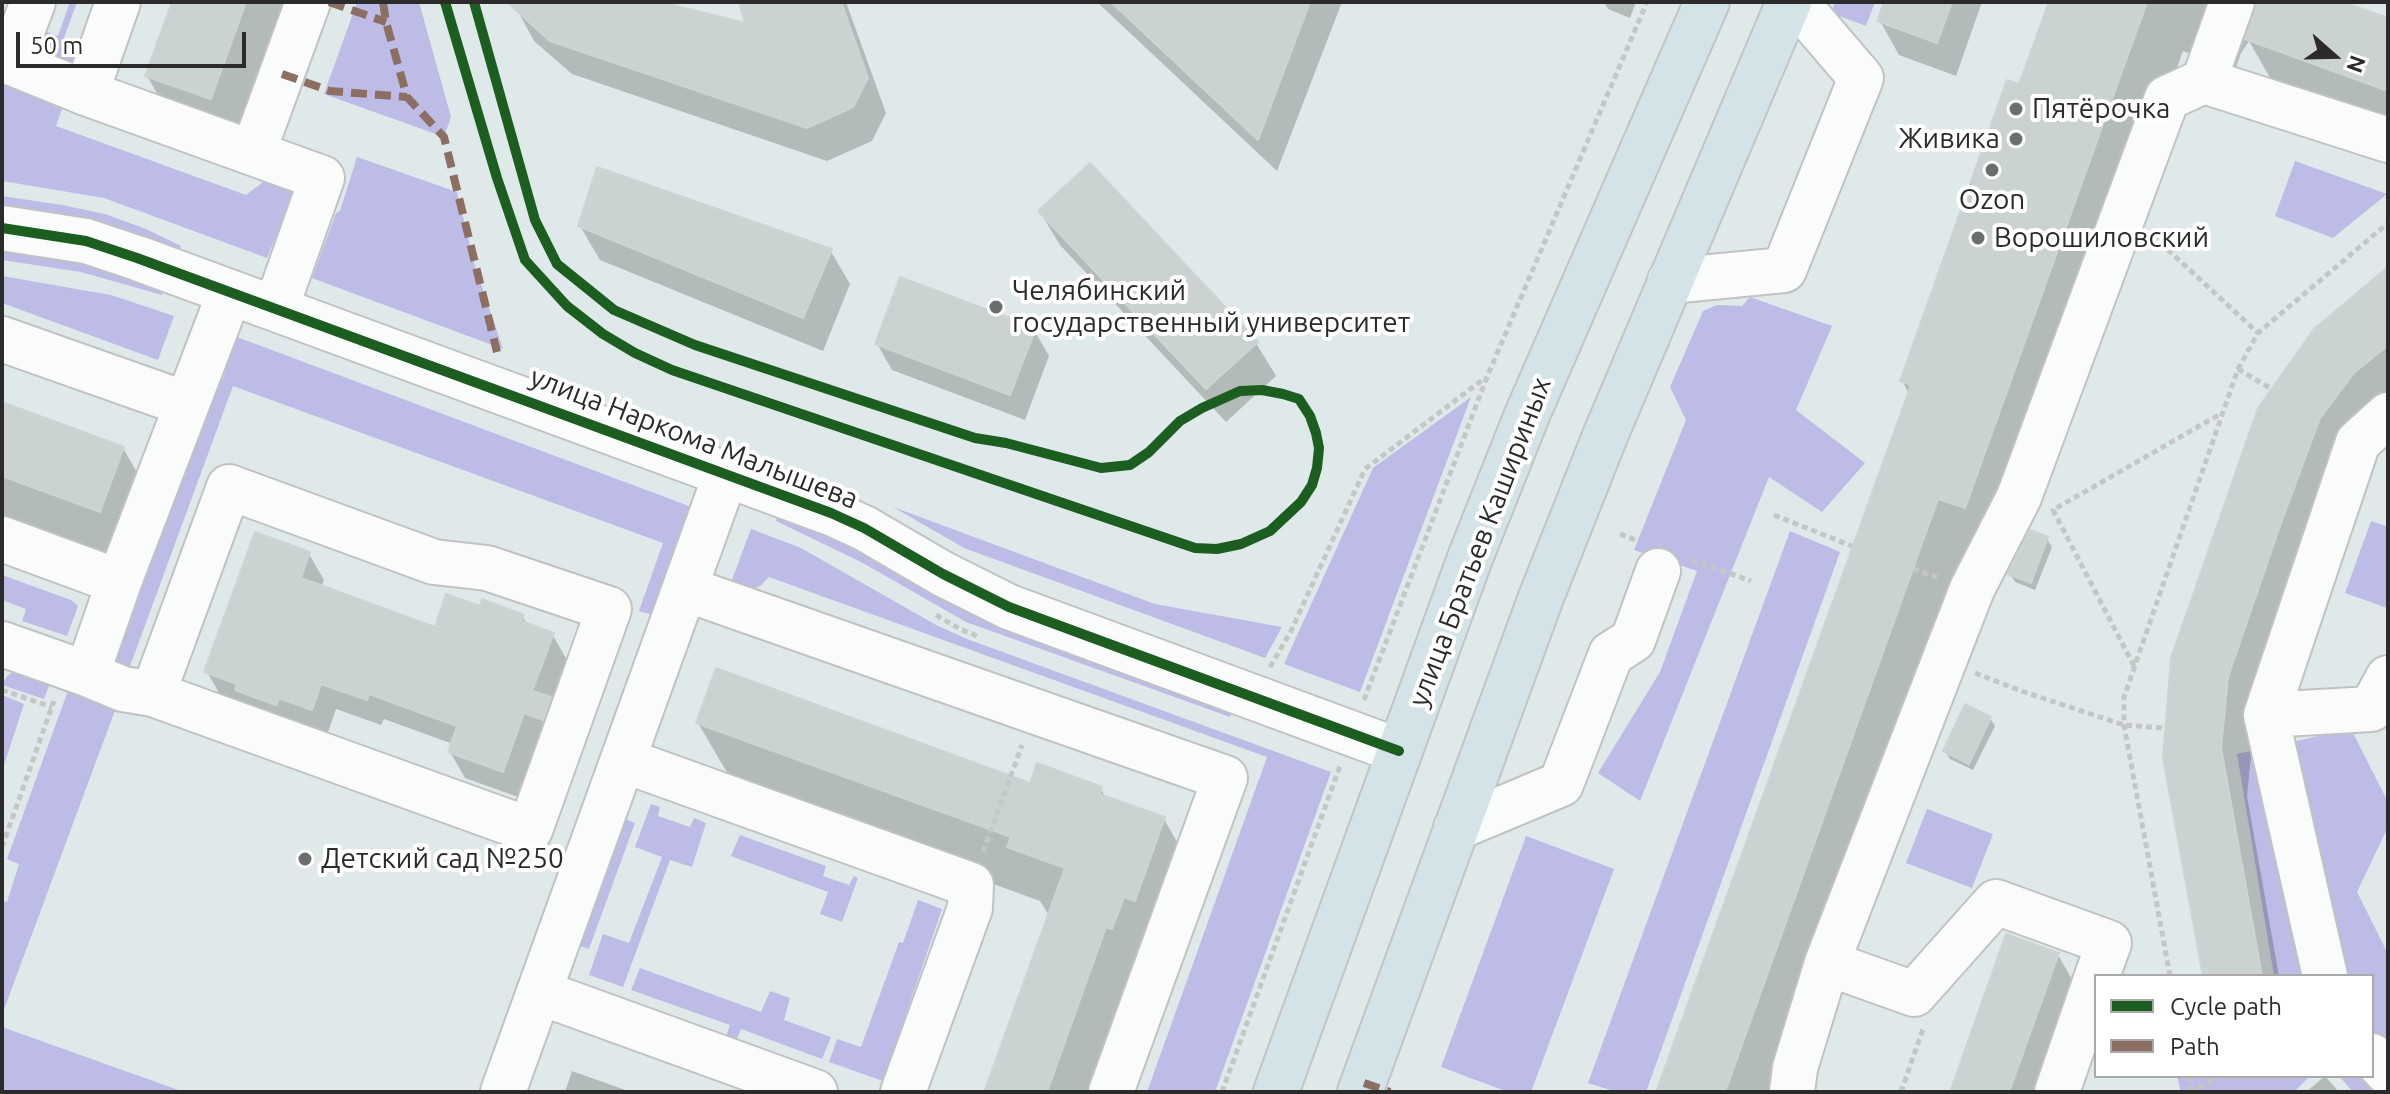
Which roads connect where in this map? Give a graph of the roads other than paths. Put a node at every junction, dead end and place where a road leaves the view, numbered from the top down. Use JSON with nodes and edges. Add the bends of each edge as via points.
{"nodes":[{"id":1,"x":33,"y":2,"type":"edge"},
{"id":2,"x":118,"y":2,"type":"edge"},
{"id":3,"x":308,"y":2,"type":"edge"},
{"id":4,"x":1707,"y":2,"type":"edge"},
{"id":5,"x":1789,"y":2,"type":"edge"},
{"id":6,"x":1796,"y":2,"type":"edge"},
{"id":7,"x":2232,"y":2,"type":"edge"},
{"id":8,"x":6,"y":61,"type":"edge"},
{"id":9,"x":2204,"y":81,"type":"junction"},
{"id":10,"x":86,"y":93,"type":"junction"},
{"id":11,"x":2388,"y":140,"type":"edge"},
{"id":12,"x":253,"y":153,"type":"junction"},
{"id":13,"x":2,"y":228,"type":"edge"},
{"id":14,"x":1670,"y":281,"type":"junction"},
{"id":15,"x":230,"y":292,"type":"junction"},
{"id":16,"x":276,"y":308,"type":"junction"},
{"id":17,"x":2,"y":339,"type":"edge"},
{"id":18,"x":186,"y":404,"type":"junction"},
{"id":19,"x":2388,"y":415,"type":"edge"},
{"id":20,"x":726,"y":474,"type":"junction"},
{"id":21,"x":2,"y":539,"type":"edge"},
{"id":22,"x":1658,"y":571,"type":"dead end"},
{"id":23,"x":119,"y":582,"type":"junction"},
{"id":24,"x":686,"y":589,"type":"junction"},
{"id":25,"x":609,"y":609,"type":"junction"},
{"id":26,"x":670,"y":632,"type":"junction"},
{"id":27,"x":2,"y":644,"type":"edge"},
{"id":28,"x":77,"y":670,"type":"junction"},
{"id":29,"x":153,"y":694,"type":"junction"},
{"id":30,"x":2382,"y":705,"type":"edge"},
{"id":31,"x":2266,"y":715,"type":"junction"},
{"id":32,"x":1399,"y":751,"type":"junction"},
{"id":33,"x":623,"y":760,"type":"junction"},
{"id":34,"x":1456,"y":828,"type":"junction"},
{"id":35,"x":1827,"y":963,"type":"junction"},
{"id":36,"x":2097,"y":974,"type":"edge"},
{"id":37,"x":2325,"y":974,"type":"edge"},
{"id":38,"x":2094,"y":984,"type":"edge"},
{"id":39,"x":539,"y":992,"type":"junction"},
{"id":40,"x":2374,"y":1058,"type":"edge"},
{"id":41,"x":2388,"y":1073,"type":"edge"},
{"id":42,"x":1371,"y":1089,"type":"edge"},
{"id":43,"x":503,"y":1092,"type":"edge"},
{"id":44,"x":815,"y":1092,"type":"edge"},
{"id":45,"x":903,"y":1092,"type":"edge"},
{"id":46,"x":1111,"y":1092,"type":"edge"},
{"id":47,"x":1276,"y":1092,"type":"edge"},
{"id":48,"x":1792,"y":1092,"type":"edge"},
{"id":49,"x":2057,"y":1092,"type":"edge"}],
"edges":[{"from":1,"to":8,"type":"street"},
{"from":2,"to":10,"type":"street"},
{"from":3,"to":12,"type":"street"},
{"from":4,"to":32,"type":"main road","name":"улица Братьев Кашириных","via":[[1527,415]]},
{"from":5,"to":14,"type":"main road"},
{"from":6,"to":14,"type":"street","via":[[1861,78],[1784,270]]},
{"from":7,"to":9,"type":"street"},
{"from":8,"to":10,"type":"street"},
{"from":9,"to":11,"type":"street"},
{"from":9,"to":35,"type":"street","via":[[2167,98],[2019,497],[1972,589]]},
{"from":10,"to":12,"type":"street"},
{"from":12,"to":16,"type":"street","via":[[322,178]]},
{"from":13,"to":15,"type":"street","name":"улица Наркома Малышева","via":[[86,241]]},
{"from":14,"to":34,"type":"main road","via":[[1540,600]]},
{"from":15,"to":16,"type":"street","name":"улица Наркома Малышева"},
{"from":15,"to":18,"type":"street"},
{"from":16,"to":20,"type":"street","name":"улица Наркома Малышева"},
{"from":17,"to":18,"type":"street"},
{"from":18,"to":23,"type":"street"},
{"from":19,"to":31,"type":"street","via":[[2358,442]]},
{"from":20,"to":24,"type":"street"},
{"from":20,"to":32,"type":"street","name":"улица Наркома Малышева","via":[[864,528],[1009,607]]},
{"from":21,"to":23,"type":"street"},
{"from":22,"to":34,"type":"street","via":[[1633,640],[1611,654],[1561,784]]},
{"from":23,"to":28,"type":"street"},
{"from":24,"to":26,"type":"street"},
{"from":24,"to":46,"type":"street","via":[[1225,778]]},
{"from":25,"to":26,"type":"street"},
{"from":25,"to":29,"type":"street","via":[[487,568],[434,562],[229,487]]},
{"from":25,"to":29,"type":"street","via":[[530,830]]},
{"from":26,"to":33,"type":"street"},
{"from":27,"to":28,"type":"street"},
{"from":28,"to":29,"type":"street","via":[[123,689]]},
{"from":30,"to":31,"type":"street"},
{"from":31,"to":37,"type":"street"},
{"from":32,"to":47,"type":"main road","name":"улица Братьев Кашириных"},
{"from":33,"to":39,"type":"street"},
{"from":33,"to":45,"type":"street","via":[[971,885],[970,908]]},
{"from":34,"to":42,"type":"main road"},
{"from":35,"to":36,"type":"street","via":[[1914,994],[1996,902],[2109,943]]},
{"from":35,"to":48,"type":"street"},
{"from":38,"to":49,"type":"street"},
{"from":39,"to":43,"type":"street"},
{"from":39,"to":44,"type":"street"},
{"from":40,"to":41,"type":"street"}]}
